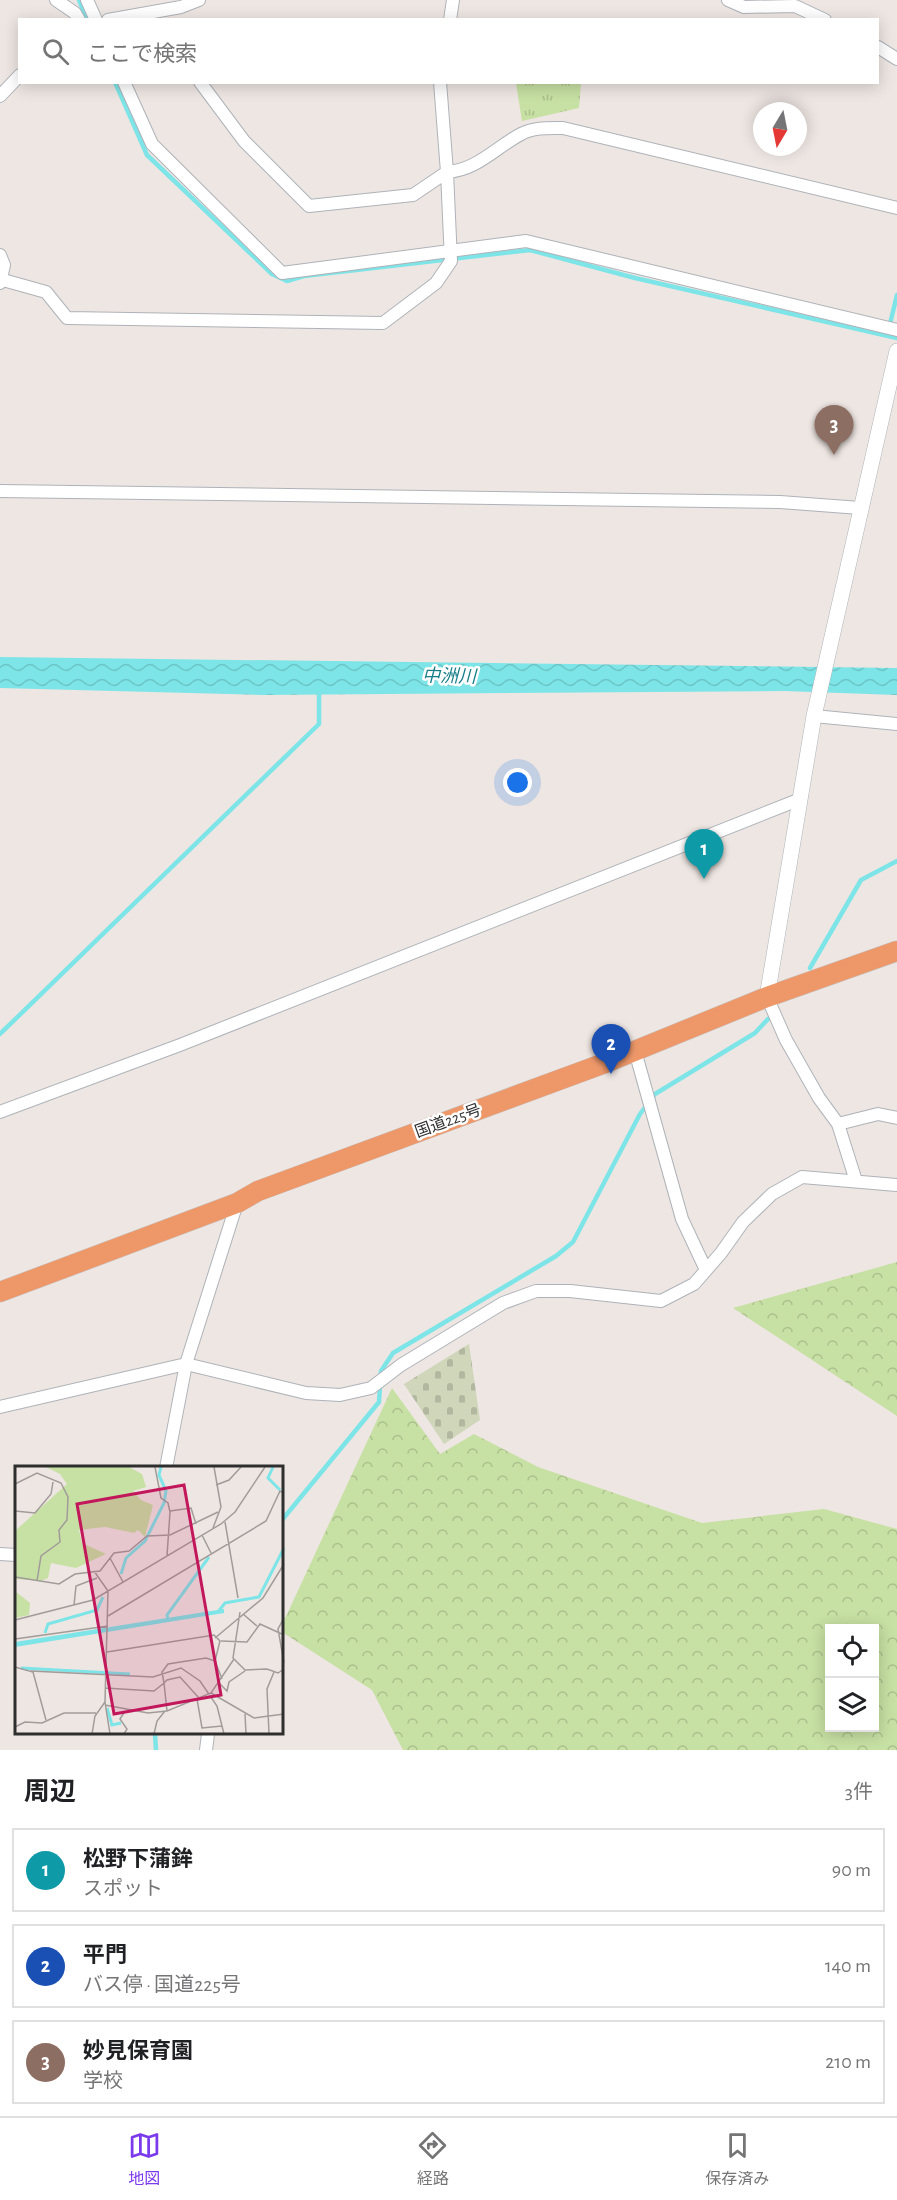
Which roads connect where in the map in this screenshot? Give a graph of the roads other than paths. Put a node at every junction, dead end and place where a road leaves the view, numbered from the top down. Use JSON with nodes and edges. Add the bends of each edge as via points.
{"nodes":[{"id":1,"x":56,"y":0,"type":"edge"},
{"id":2,"x":87,"y":0,"type":"edge"},
{"id":3,"x":199,"y":0,"type":"edge"},
{"id":4,"x":453,"y":0,"type":"edge"},
{"id":5,"x":728,"y":0,"type":"edge"},
{"id":6,"x":798,"y":3,"type":"edge"},
{"id":7,"x":181,"y":7,"type":"junction"},
{"id":8,"x":78,"y":18,"type":"edge"},
{"id":9,"x":95,"y":18,"type":"edge"},
{"id":10,"x":119,"y":18,"type":"edge"},
{"id":11,"x":184,"y":18,"type":"edge"},
{"id":12,"x":450,"y":18,"type":"edge"},
{"id":13,"x":822,"y":18,"type":"edge"},
{"id":14,"x":879,"y":48,"type":"edge"},
{"id":15,"x":897,"y":60,"type":"edge"},
{"id":16,"x":18,"y":77,"type":"edge"},
{"id":17,"x":125,"y":84,"type":"edge"},
{"id":18,"x":202,"y":84,"type":"edge"},
{"id":19,"x":440,"y":84,"type":"edge"},
{"id":20,"x":0,"y":96,"type":"edge"},
{"id":21,"x":447,"y":172,"type":"junction"},
{"id":22,"x":897,"y":208,"type":"edge"},
{"id":23,"x":0,"y":255,"type":"edge"},
{"id":24,"x":451,"y":255,"type":"junction"},
{"id":25,"x":1,"y":281,"type":"edge"},
{"id":26,"x":890,"y":328,"type":"edge"},
{"id":27,"x":897,"y":351,"type":"edge"},
{"id":28,"x":0,"y":491,"type":"edge"},
{"id":29,"x":860,"y":508,"type":"junction"},
{"id":30,"x":815,"y":712,"type":"junction"},
{"id":31,"x":897,"y":724,"type":"edge"},
{"id":32,"x":798,"y":800,"type":"junction"},
{"id":33,"x":897,"y":951,"type":"edge"},
{"id":34,"x":767,"y":997,"type":"junction"},
{"id":35,"x":635,"y":1051,"type":"junction"},
{"id":36,"x":0,"y":1112,"type":"edge"},
{"id":37,"x":897,"y":1118,"type":"edge"},
{"id":38,"x":838,"y":1124,"type":"junction"},
{"id":39,"x":856,"y":1181,"type":"junction"},
{"id":40,"x":897,"y":1185,"type":"edge"},
{"id":41,"x":237,"y":1203,"type":"junction"},
{"id":42,"x":706,"y":1270,"type":"junction"},
{"id":43,"x":0,"y":1292,"type":"edge"},
{"id":44,"x":186,"y":1364,"type":"junction"},
{"id":45,"x":0,"y":1407,"type":"edge"},
{"id":46,"x":166,"y":1466,"type":"edge"},
{"id":47,"x":0,"y":1554,"type":"edge"},
{"id":48,"x":15,"y":1555,"type":"edge"},
{"id":49,"x":208,"y":1735,"type":"edge"},
{"id":50,"x":206,"y":1750,"type":"edge"}],
"edges":[{"from":1,"to":8,"type":"street"},
{"from":2,"to":9,"type":"street"},
{"from":3,"to":7,"type":"street"},
{"from":4,"to":12,"type":"street"},
{"from":5,"to":6,"type":"street","via":[[744,7]]},
{"from":6,"to":13,"type":"street"},
{"from":7,"to":10,"type":"street"},
{"from":7,"to":11,"type":"street"},
{"from":14,"to":15,"type":"street"},
{"from":16,"to":20,"type":"street"},
{"from":17,"to":24,"type":"street","via":[[152,144],[282,273]]},
{"from":18,"to":21,"type":"street","via":[[244,141],[309,206],[413,195]]},
{"from":19,"to":21,"type":"street"},
{"from":21,"to":22,"type":"street","via":[[464,171],[522,134],[563,128]]},
{"from":21,"to":24,"type":"street"},
{"from":23,"to":25,"type":"street","via":[[4,265]]},
{"from":24,"to":25,"type":"street","via":[[436,283],[383,323],[67,318],[46,292]]},
{"from":24,"to":26,"type":"street","via":[[526,241]]},
{"from":27,"to":29,"type":"street"},
{"from":28,"to":29,"type":"street","via":[[780,502]]},
{"from":29,"to":30,"type":"street"},
{"from":30,"to":31,"type":"street"},
{"from":30,"to":32,"type":"street"},
{"from":32,"to":34,"type":"street"},
{"from":32,"to":36,"type":"street","via":[[180,1045]]},
{"from":33,"to":34,"type":"highway","name":"国道225号"},
{"from":34,"to":35,"type":"highway","name":"国道225号"},
{"from":34,"to":38,"type":"street","via":[[786,1040]]},
{"from":35,"to":41,"type":"highway","name":"国道225号","via":[[258,1191]]},
{"from":35,"to":42,"type":"street","via":[[682,1219]]},
{"from":37,"to":38,"type":"street","via":[[878,1114]]},
{"from":38,"to":39,"type":"street"},
{"from":39,"to":40,"type":"street"},
{"from":39,"to":42,"type":"street","via":[[802,1177],[772,1194],[743,1222]]},
{"from":41,"to":43,"type":"highway","name":"国道225号"},
{"from":41,"to":44,"type":"street"},
{"from":42,"to":44,"type":"street","via":[[694,1284],[661,1301],[536,1291],[503,1303],[401,1365],[371,1388],[340,1395],[306,1393]]},
{"from":44,"to":45,"type":"street"},
{"from":44,"to":46,"type":"street"},
{"from":47,"to":48,"type":"street"},
{"from":49,"to":50,"type":"street"}]}
